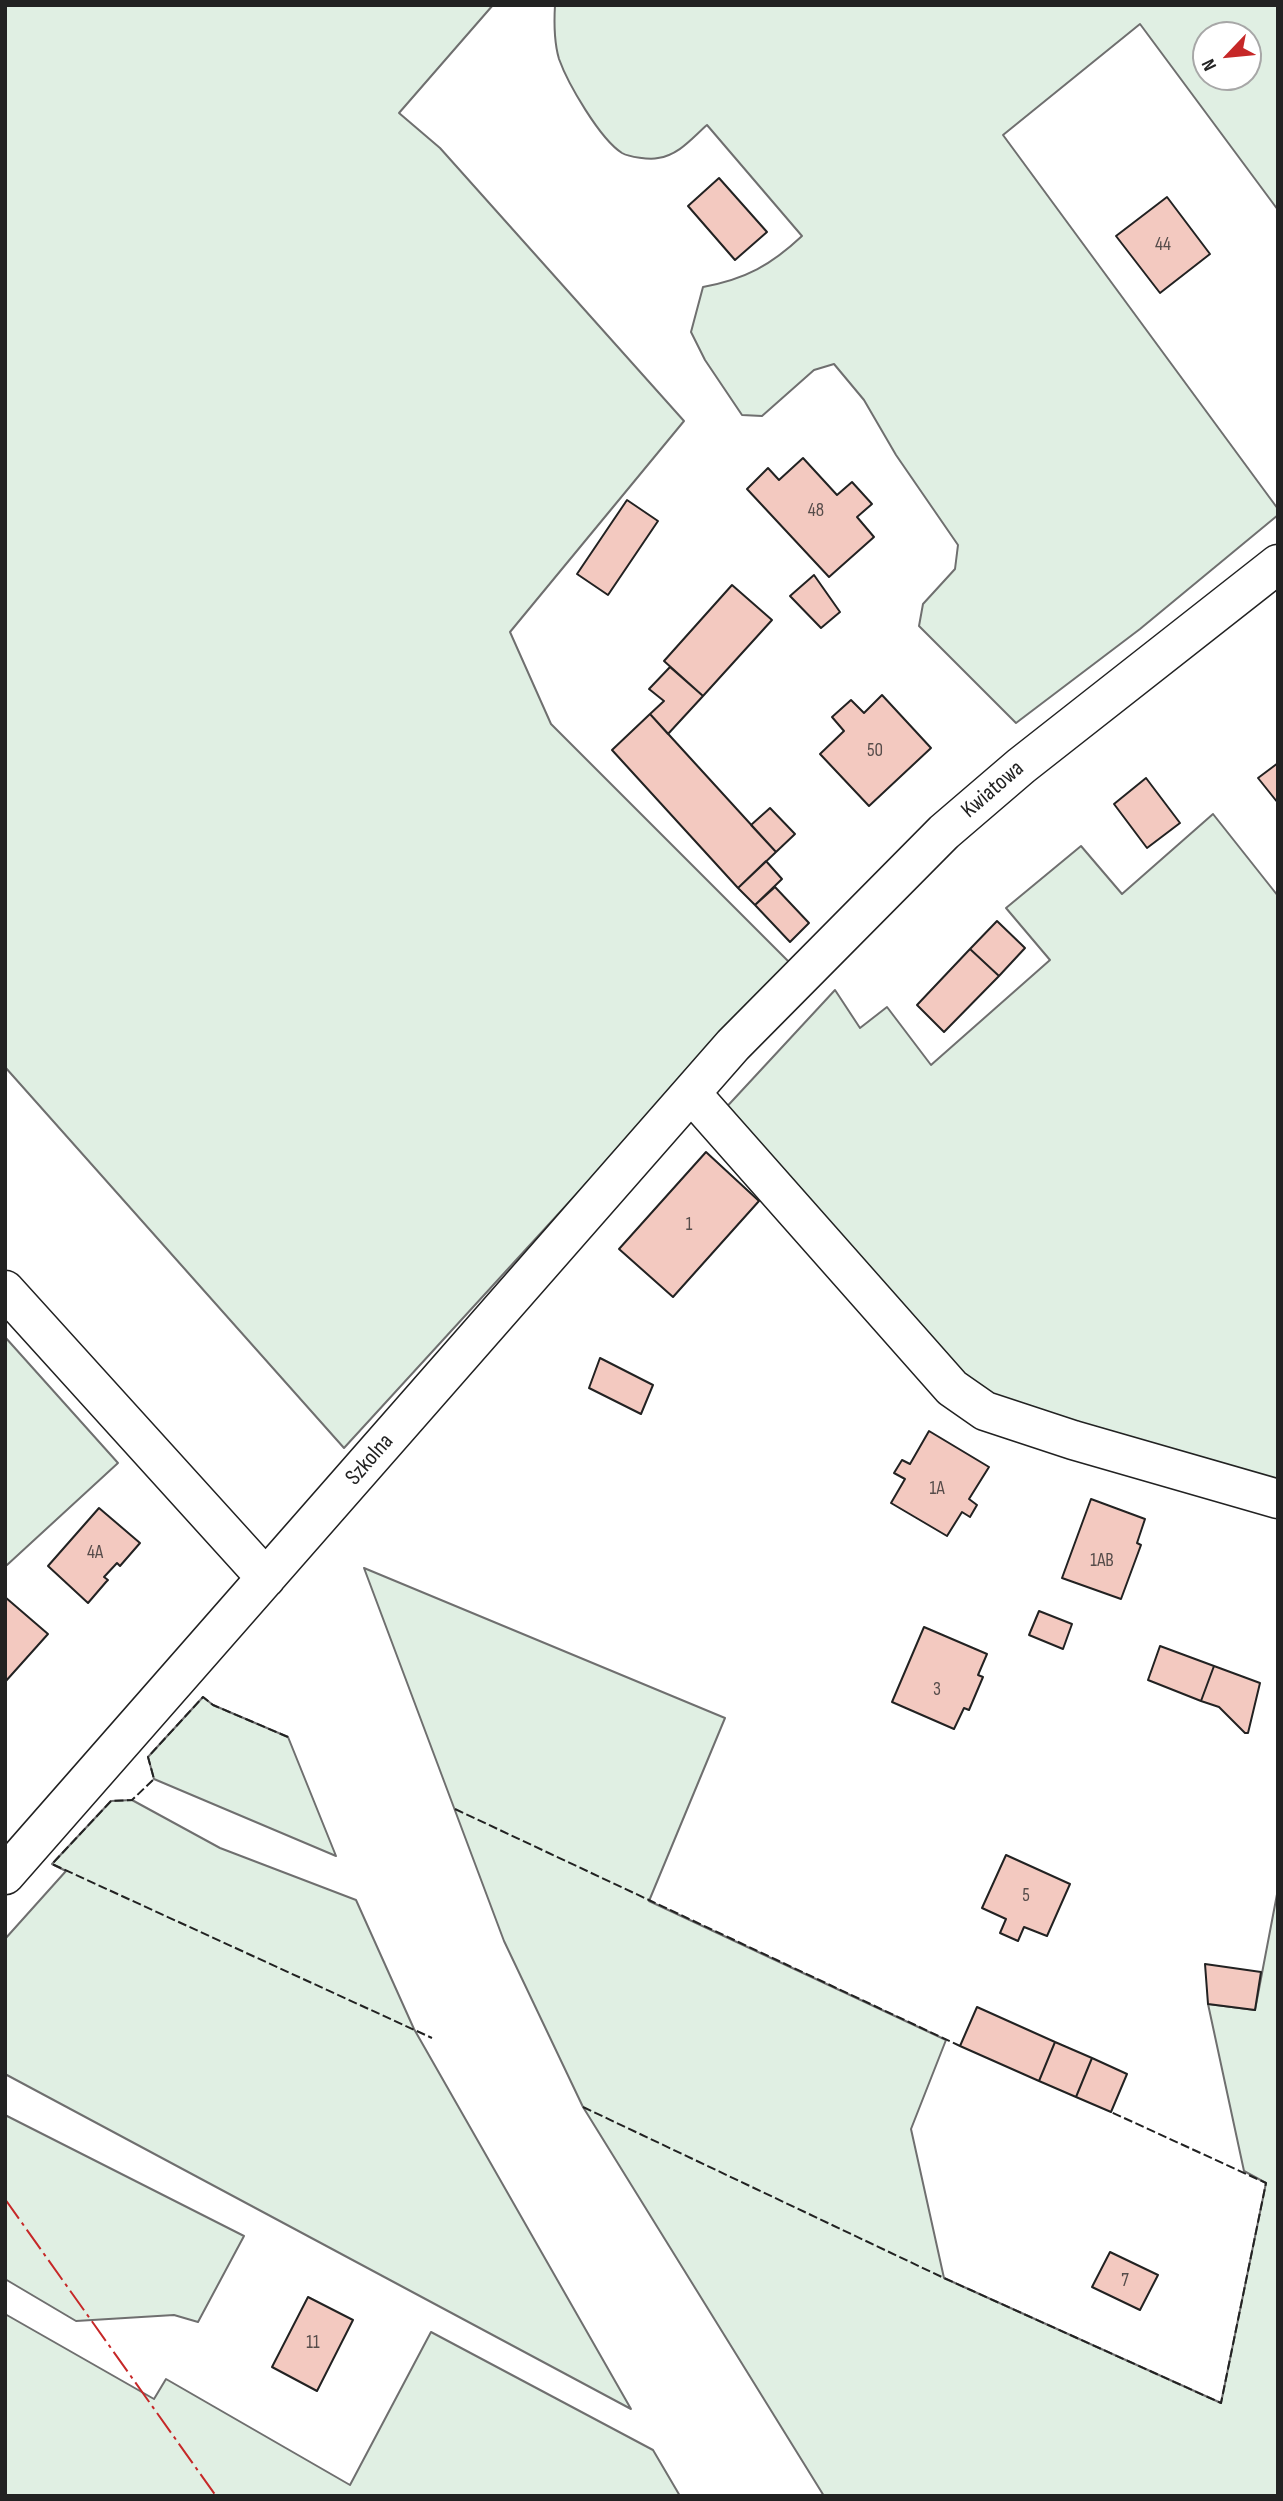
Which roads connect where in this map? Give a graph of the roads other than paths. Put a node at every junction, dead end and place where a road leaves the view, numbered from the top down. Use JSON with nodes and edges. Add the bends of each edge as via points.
{"nodes":[{"id":1,"x":1278,"y":564,"type":"edge"},
{"id":2,"x":733,"y":1045,"type":"joint"},
{"id":3,"x":691,"y":1093,"type":"junction"},
{"id":4,"x":5,"y":1290,"type":"edge"},
{"id":5,"x":1278,"y":1499,"type":"edge"},
{"id":6,"x":266,"y":1578,"type":"junction"},
{"id":7,"x":5,"y":1875,"type":"edge"}],
"edges":[{"from":1,"to":2,"type":"street","name":"Kwiatowa","via":[[944,832]]},
{"from":2,"to":3,"type":"street","name":"Szkolna"},
{"from":3,"to":5,"type":"street","via":[[952,1388],[985,1411]]},
{"from":3,"to":6,"type":"street","name":"Szkolna"},
{"from":4,"to":6,"type":"street"},
{"from":6,"to":7,"type":"street","name":"Szkolna"}]}
